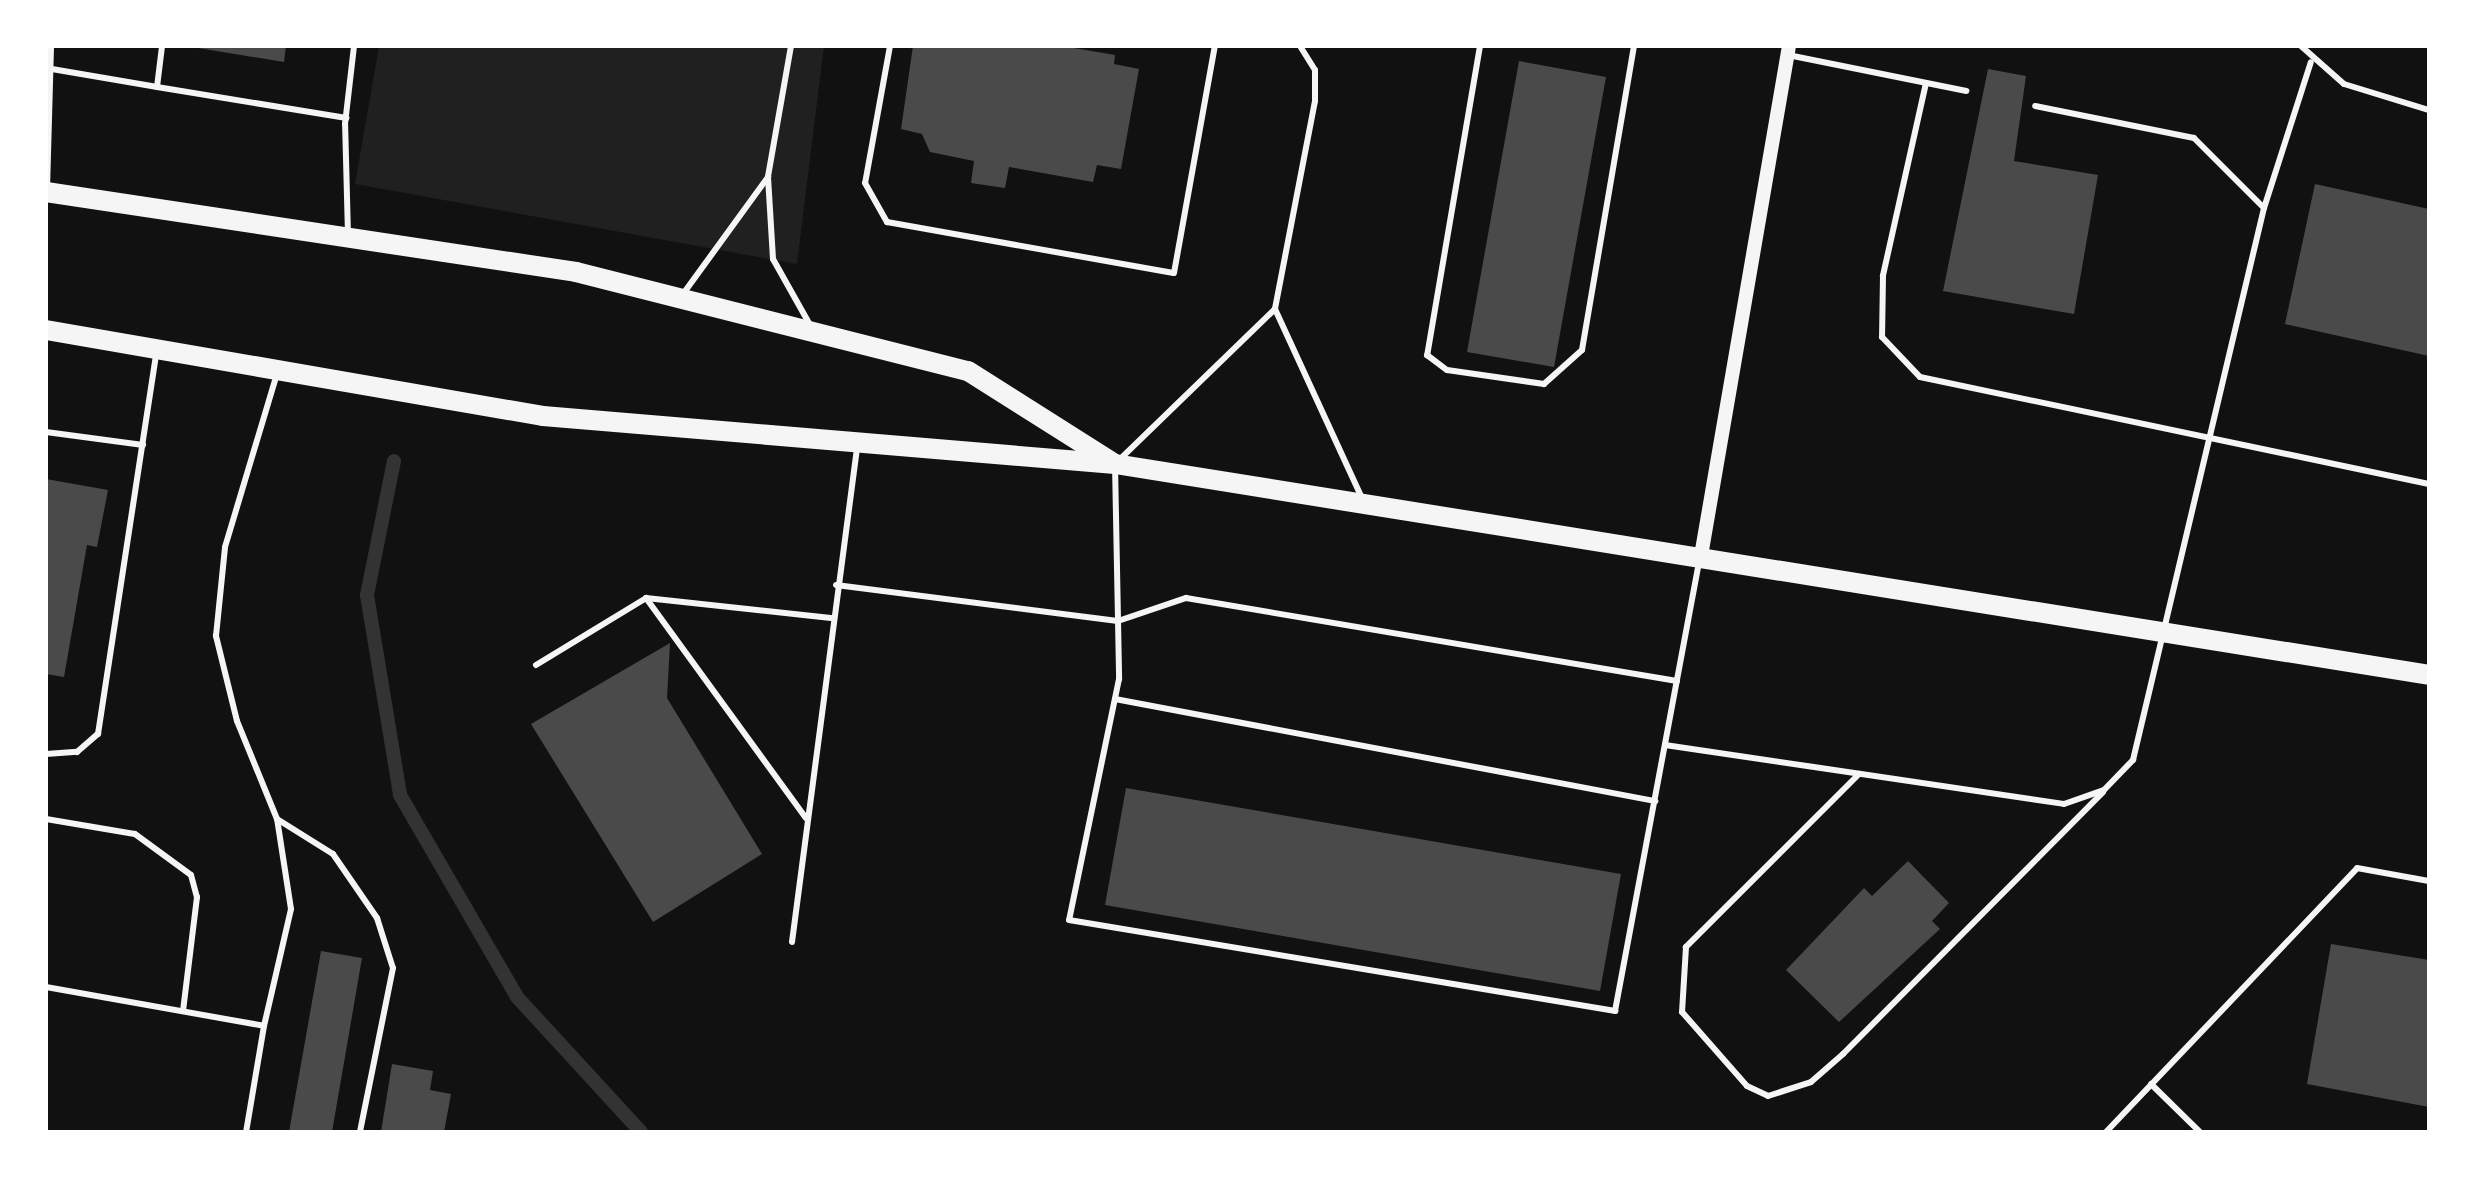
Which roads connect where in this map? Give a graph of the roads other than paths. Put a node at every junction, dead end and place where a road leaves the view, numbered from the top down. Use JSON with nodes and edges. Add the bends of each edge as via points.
{"nodes":[{"id":1,"x":51,"y":46,"type":"edge"},
{"id":2,"x":162,"y":46,"type":"edge"},
{"id":3,"x":354,"y":46,"type":"edge"},
{"id":4,"x":791,"y":46,"type":"edge"},
{"id":5,"x":890,"y":46,"type":"edge"},
{"id":6,"x":1215,"y":46,"type":"edge"},
{"id":7,"x":1300,"y":46,"type":"edge"},
{"id":8,"x":1480,"y":46,"type":"edge"},
{"id":9,"x":1634,"y":46,"type":"edge"},
{"id":10,"x":2301,"y":46,"type":"edge"},
{"id":11,"x":1788,"y":51,"type":"edge"},
{"id":12,"x":2311,"y":62,"type":"junction"},
{"id":13,"x":47,"y":69,"type":"edge"},
{"id":14,"x":1926,"y":83,"type":"junction"},
{"id":15,"x":157,"y":87,"type":"junction"},
{"id":16,"x":1966,"y":91,"type":"dead end"},
{"id":17,"x":2035,"y":106,"type":"dead end"},
{"id":18,"x":2429,"y":110,"type":"edge"},
{"id":19,"x":346,"y":118,"type":"junction"},
{"id":20,"x":768,"y":177,"type":"junction"},
{"id":21,"x":46,"y":192,"type":"edge"},
{"id":22,"x":2264,"y":208,"type":"junction"},
{"id":23,"x":348,"y":235,"type":"junction"},
{"id":24,"x":680,"y":299,"type":"junction"},
{"id":25,"x":1275,"y":309,"type":"junction"},
{"id":26,"x":46,"y":330,"type":"edge"},
{"id":27,"x":814,"y":332,"type":"junction"},
{"id":28,"x":156,"y":350,"type":"junction"},
{"id":29,"x":278,"y":371,"type":"junction"},
{"id":30,"x":46,"y":432,"type":"edge"},
{"id":31,"x":2212,"y":438,"type":"junction"},
{"id":32,"x":858,"y":444,"type":"junction"},
{"id":33,"x":143,"y":445,"type":"junction"},
{"id":34,"x":1115,"y":464,"type":"junction"},
{"id":35,"x":2429,"y":484,"type":"edge"},
{"id":36,"x":1365,"y":503,"type":"junction"},
{"id":37,"x":1701,"y":556,"type":"junction"},
{"id":38,"x":836,"y":585,"type":"junction"},
{"id":39,"x":646,"y":598,"type":"junction"},
{"id":40,"x":831,"y":618,"type":"junction"},
{"id":41,"x":1118,"y":621,"type":"junction"},
{"id":42,"x":2161,"y":631,"type":"junction"},
{"id":43,"x":536,"y":665,"type":"dead end"},
{"id":44,"x":2429,"y":675,"type":"edge"},
{"id":45,"x":1677,"y":681,"type":"junction"},
{"id":46,"x":1115,"y":699,"type":"junction"},
{"id":47,"x":1665,"y":745,"type":"junction"},
{"id":48,"x":46,"y":754,"type":"edge"},
{"id":49,"x":1859,"y":774,"type":"junction"},
{"id":50,"x":2104,"y":790,"type":"junction"},
{"id":51,"x":1655,"y":801,"type":"junction"},
{"id":52,"x":46,"y":819,"type":"edge"},
{"id":53,"x":277,"y":819,"type":"junction"},
{"id":54,"x":807,"y":820,"type":"junction"},
{"id":55,"x":2429,"y":881,"type":"edge"},
{"id":56,"x":792,"y":942,"type":"dead end"},
{"id":57,"x":46,"y":987,"type":"edge"},
{"id":58,"x":183,"y":1011,"type":"junction"},
{"id":59,"x":264,"y":1026,"type":"junction"},
{"id":60,"x":2151,"y":1084,"type":"junction"},
{"id":61,"x":246,"y":1132,"type":"edge"},
{"id":62,"x":360,"y":1132,"type":"edge"},
{"id":63,"x":2106,"y":1132,"type":"edge"},
{"id":64,"x":2200,"y":1132,"type":"edge"}],
"edges":[{"from":1,"to":13,"type":"lane"},
{"from":2,"to":15,"type":"lane"},
{"from":3,"to":19,"type":"lane"},
{"from":4,"to":20,"type":"lane"},
{"from":5,"to":6,"type":"lane","via":[[865,183],[887,222],[1174,273]]},
{"from":7,"to":25,"type":"lane","via":[[1315,70],[1315,101]]},
{"from":8,"to":9,"type":"lane","via":[[1427,355],[1447,370],[1544,384],[1582,350]]},
{"from":10,"to":12,"type":"lane"},
{"from":11,"to":14,"type":"lane"},
{"from":11,"to":37,"type":"street"},
{"from":12,"to":18,"type":"lane","via":[[2344,84]]},
{"from":12,"to":22,"type":"lane"},
{"from":13,"to":15,"type":"lane"},
{"from":13,"to":21,"type":"lane"},
{"from":14,"to":16,"type":"lane"},
{"from":14,"to":31,"type":"lane","via":[[1883,276],[1882,337],[1920,377]]},
{"from":15,"to":19,"type":"lane"},
{"from":17,"to":22,"type":"lane","via":[[2194,138]]},
{"from":19,"to":23,"type":"lane"},
{"from":20,"to":24,"type":"lane"},
{"from":20,"to":27,"type":"lane","via":[[773,259]]},
{"from":21,"to":23,"type":"main road"},
{"from":22,"to":31,"type":"lane"},
{"from":23,"to":24,"type":"main road","via":[[576,272]]},
{"from":24,"to":27,"type":"main road"},
{"from":25,"to":34,"type":"lane"},
{"from":25,"to":36,"type":"lane"},
{"from":26,"to":28,"type":"main road"},
{"from":27,"to":34,"type":"main road","via":[[968,371]]},
{"from":28,"to":29,"type":"main road"},
{"from":28,"to":33,"type":"lane"},
{"from":29,"to":32,"type":"main road","via":[[543,416]]},
{"from":29,"to":53,"type":"lane","via":[[225,547],[216,636],[237,721]]},
{"from":30,"to":33,"type":"lane"},
{"from":31,"to":35,"type":"lane"},
{"from":31,"to":42,"type":"lane"},
{"from":32,"to":34,"type":"main road"},
{"from":32,"to":38,"type":"lane"},
{"from":33,"to":48,"type":"lane","via":[[98,734],[77,752]]},
{"from":34,"to":36,"type":"main road"},
{"from":34,"to":41,"type":"lane"},
{"from":36,"to":37,"type":"main road"},
{"from":37,"to":42,"type":"main road"},
{"from":37,"to":45,"type":"lane"},
{"from":38,"to":40,"type":"lane"},
{"from":38,"to":41,"type":"lane"},
{"from":39,"to":40,"type":"lane"},
{"from":39,"to":43,"type":"lane"},
{"from":39,"to":54,"type":"lane"},
{"from":40,"to":54,"type":"lane"},
{"from":41,"to":45,"type":"lane","via":[[1186,598]]},
{"from":41,"to":46,"type":"lane"},
{"from":42,"to":44,"type":"main road"},
{"from":42,"to":50,"type":"lane","via":[[2133,760]]},
{"from":45,"to":47,"type":"lane"},
{"from":46,"to":51,"type":"lane"},
{"from":46,"to":51,"type":"lane","via":[[1069,920],[1615,1011]]},
{"from":47,"to":49,"type":"lane"},
{"from":47,"to":51,"type":"lane"},
{"from":49,"to":50,"type":"lane","via":[[2064,804]]},
{"from":49,"to":50,"type":"lane","via":[[1686,947],[1682,1012],[1718,1058],[1768,1096],[1811,1082],[1843,1054]]},
{"from":52,"to":58,"type":"lane","via":[[135,834],[191,875],[197,897]]},
{"from":53,"to":59,"type":"lane","via":[[291,909]]},
{"from":53,"to":62,"type":"lane","via":[[333,854],[377,918],[393,968]]},
{"from":54,"to":56,"type":"lane"},
{"from":55,"to":60,"type":"lane","via":[[2357,868]]},
{"from":57,"to":58,"type":"lane"},
{"from":58,"to":59,"type":"lane"},
{"from":59,"to":61,"type":"lane"},
{"from":60,"to":63,"type":"lane"},
{"from":60,"to":64,"type":"lane"}]}
